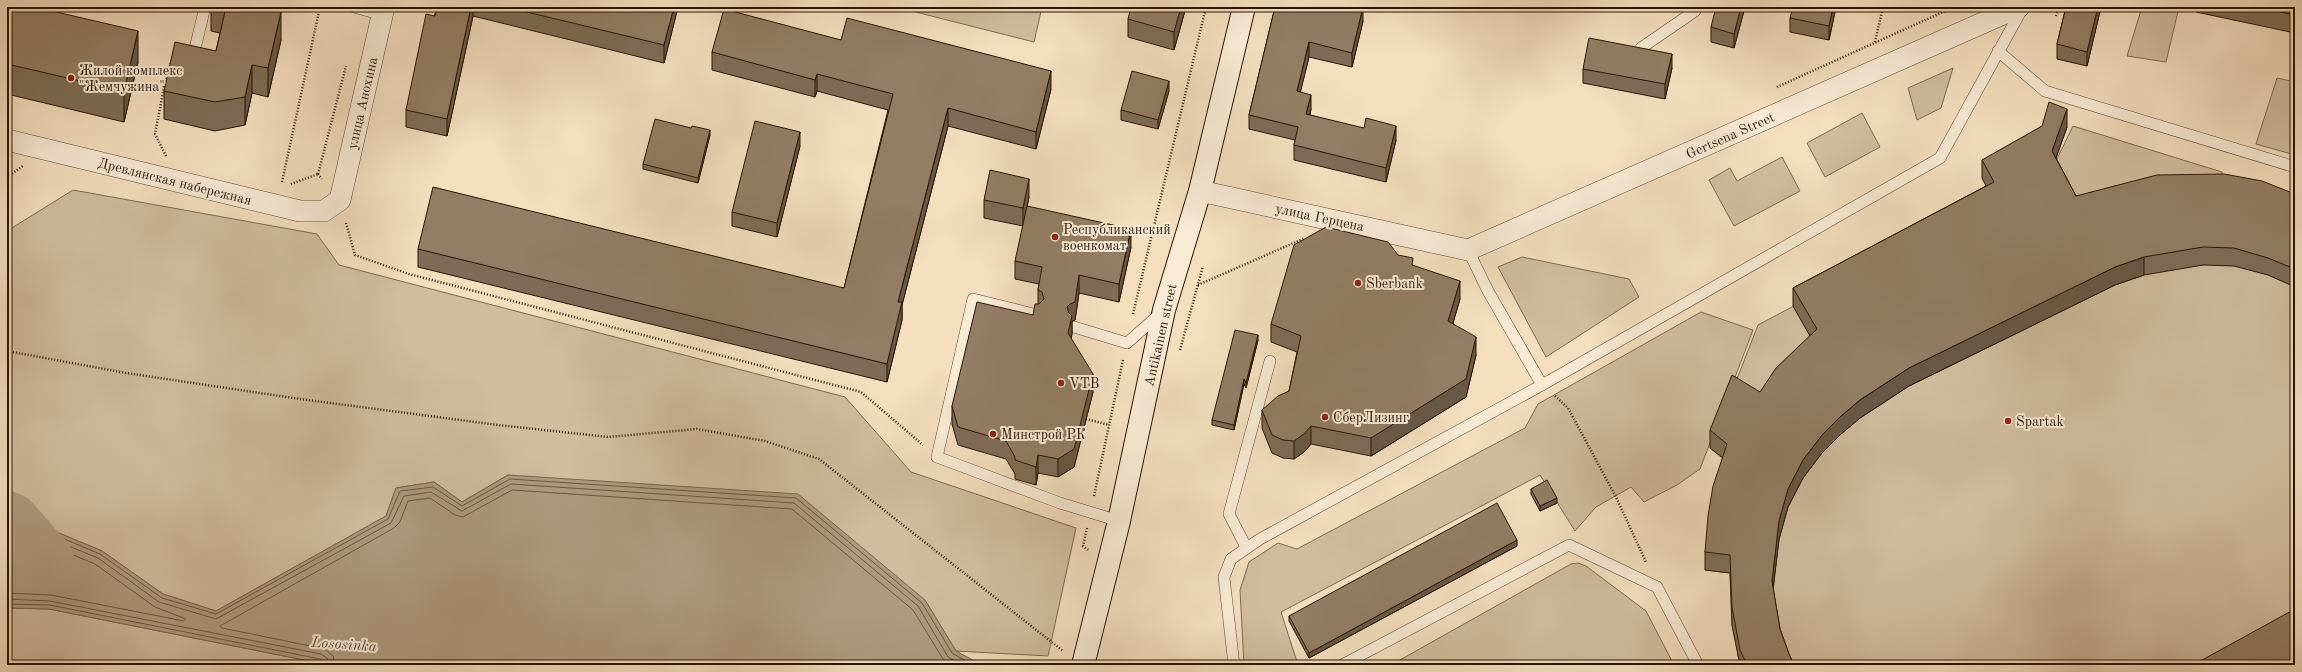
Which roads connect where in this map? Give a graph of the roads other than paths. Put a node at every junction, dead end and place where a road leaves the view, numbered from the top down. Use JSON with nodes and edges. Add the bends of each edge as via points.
{"nodes":[{"id":1,"x":205,"y":7,"type":"edge"},
{"id":2,"x":354,"y":7,"type":"edge"},
{"id":3,"x":1244,"y":7,"type":"edge"},
{"id":4,"x":1696,"y":7,"type":"edge"},
{"id":5,"x":2019,"y":7,"type":"edge"},
{"id":6,"x":2022,"y":7,"type":"edge"},
{"id":7,"x":384,"y":11,"type":"edge"},
{"id":8,"x":1641,"y":48,"type":"edge"},
{"id":9,"x":1998,"y":50,"type":"junction"},
{"id":10,"x":192,"y":61,"type":"edge"},
{"id":11,"x":7,"y":140,"type":"edge"},
{"id":12,"x":2295,"y":167,"type":"edge"},
{"id":13,"x":1200,"y":191,"type":"junction"},
{"id":14,"x":340,"y":200,"type":"joint"},
{"id":15,"x":1468,"y":250,"type":"junction"},
{"id":16,"x":1164,"y":310,"type":"junction"},
{"id":17,"x":1037,"y":315,"type":"edge"},
{"id":18,"x":1074,"y":327,"type":"dead end"},
{"id":19,"x":1270,"y":361,"type":"dead end"},
{"id":20,"x":1542,"y":385,"type":"junction"},
{"id":21,"x":1119,"y":521,"type":"junction"},
{"id":22,"x":1246,"y":547,"type":"junction"},
{"id":23,"x":1076,"y":660,"type":"edge"},
{"id":24,"x":1234,"y":665,"type":"edge"},
{"id":25,"x":1342,"y":665,"type":"edge"},
{"id":26,"x":1698,"y":665,"type":"edge"}],
"edges":[{"from":1,"to":10,"type":"lane"},
{"from":2,"to":7,"type":"lane"},
{"from":3,"to":13,"type":"main road","name":"Antikainen street"},
{"from":4,"to":8,"type":"lane","via":[[1695,11]]},
{"from":5,"to":15,"type":"street","name":"Gertsena Street"},
{"from":6,"to":9,"type":"lane"},
{"from":7,"to":14,"type":"street","name":"улица Анохина"},
{"from":9,"to":12,"type":"lane","via":[[2045,91]]},
{"from":9,"to":20,"type":"lane","via":[[1940,158]]},
{"from":11,"to":14,"type":"street","name":"Древлянская набережная","via":[[300,211],[324,211]]},
{"from":13,"to":15,"type":"street","name":"улица Герцена"},
{"from":13,"to":16,"type":"main road","name":"Antikainen street"},
{"from":15,"to":20,"type":"lane","via":[[1488,291]]},
{"from":16,"to":18,"type":"lane","via":[[1127,343]]},
{"from":16,"to":21,"type":"main road","name":"Antikainen street"},
{"from":17,"to":21,"type":"lane","via":[[973,299],[937,457],[1060,503]]},
{"from":19,"to":22,"type":"lane","via":[[1229,514]]},
{"from":20,"to":22,"type":"lane"},
{"from":21,"to":23,"type":"main road","name":"Antikainen street","via":[[1109,564]]},
{"from":22,"to":24,"type":"lane","via":[[1231,559],[1224,577]]},
{"from":25,"to":26,"type":"lane","via":[[1569,545],[1657,586]]}]}
